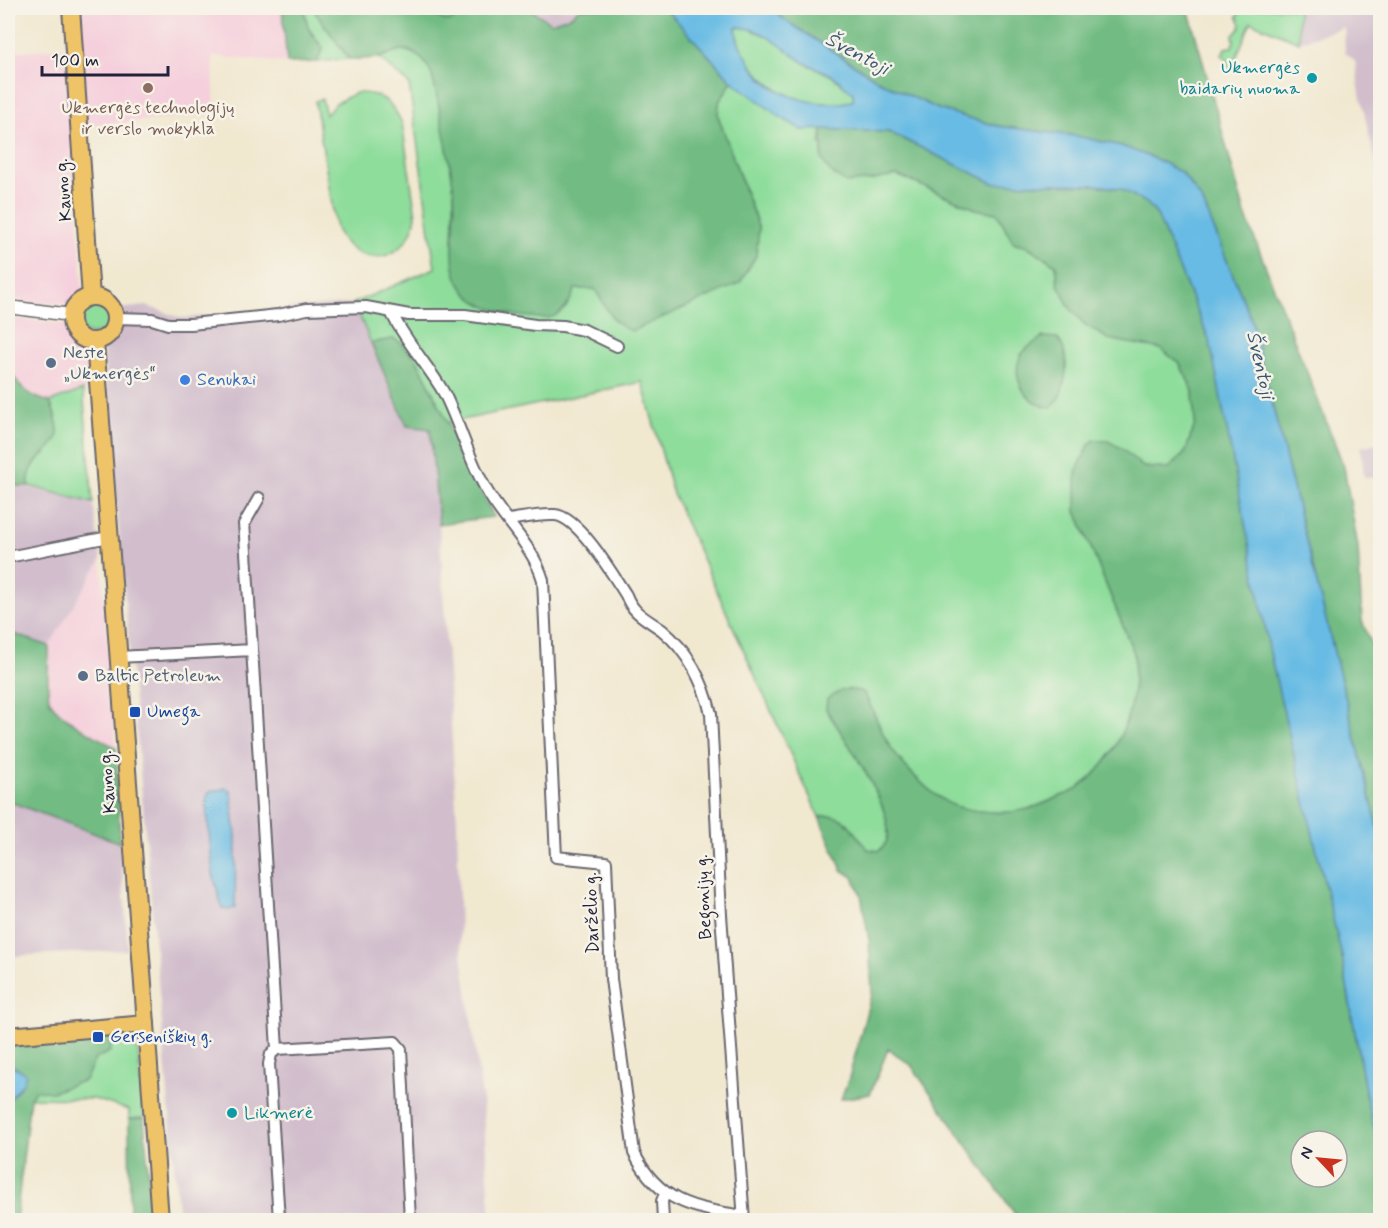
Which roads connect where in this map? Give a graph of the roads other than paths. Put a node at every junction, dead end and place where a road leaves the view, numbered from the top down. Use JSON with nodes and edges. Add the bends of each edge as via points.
{"nodes":[{"id":1,"x":70,"y":8,"type":"edge"},
{"id":2,"x":91,"y":297,"type":"junction"},
{"id":3,"x":8,"y":307,"type":"edge"},
{"id":4,"x":391,"y":312,"type":"junction"},
{"id":5,"x":71,"y":315,"type":"junction"},
{"id":6,"x":115,"y":318,"type":"junction"},
{"id":7,"x":94,"y":341,"type":"junction"},
{"id":8,"x":617,"y":346,"type":"dead end"},
{"id":9,"x":259,"y":498,"type":"dead end"},
{"id":10,"x":508,"y":520,"type":"junction"},
{"id":11,"x":109,"y":537,"type":"junction"},
{"id":12,"x":8,"y":557,"type":"edge"},
{"id":13,"x":252,"y":651,"type":"junction"},
{"id":14,"x":118,"y":657,"type":"junction"},
{"id":15,"x":146,"y":1024,"type":"junction"},
{"id":16,"x":8,"y":1036,"type":"edge"},
{"id":17,"x":277,"y":1049,"type":"junction"},
{"id":18,"x":665,"y":1194,"type":"junction"},
{"id":19,"x":744,"y":1218,"type":"edge"},
{"id":20,"x":160,"y":1221,"type":"edge"},
{"id":21,"x":279,"y":1221,"type":"edge"},
{"id":22,"x":410,"y":1221,"type":"edge"},
{"id":23,"x":663,"y":1221,"type":"edge"}],
"edges":[{"from":1,"to":2,"type":"main road","name":"Kauno g."},
{"from":2,"to":5,"type":"main road","via":[[78,302]]},
{"from":2,"to":6,"type":"main road","via":[[106,301]]},
{"from":3,"to":5,"type":"street"},
{"from":4,"to":6,"type":"street","via":[[366,307],[307,309],[191,324]]},
{"from":4,"to":8,"type":"street","via":[[465,315],[563,326],[584,330]]},
{"from":4,"to":10,"type":"street","via":[[443,393],[486,489]]},
{"from":5,"to":7,"type":"main road","via":[[76,333]]},
{"from":6,"to":7,"type":"main road","via":[[108,335]]},
{"from":7,"to":11,"type":"main road","name":"Kauno g."},
{"from":9,"to":13,"type":"street","via":[[244,524]]},
{"from":10,"to":18,"type":"street","name":"Darželio g.","via":[[536,561],[545,591],[556,857],[606,862],[611,979],[634,1153],[648,1178]]},
{"from":10,"to":19,"type":"street","name":"Begonijų g.","via":[[555,515],[570,521],[629,603],[645,621],[675,642],[697,673],[708,699]]},
{"from":11,"to":12,"type":"street"},
{"from":11,"to":14,"type":"main road","name":"Kauno g."},
{"from":13,"to":14,"type":"street"},
{"from":13,"to":17,"type":"street"},
{"from":14,"to":15,"type":"main road","name":"Kauno g."},
{"from":15,"to":16,"type":"main road"},
{"from":15,"to":20,"type":"main road","name":"Kauno g."},
{"from":17,"to":21,"type":"street","via":[[269,1064]]},
{"from":17,"to":22,"type":"street","via":[[395,1042],[400,1049]]},
{"from":18,"to":19,"type":"street","name":"Darželio g."},
{"from":18,"to":23,"type":"street"}]}
